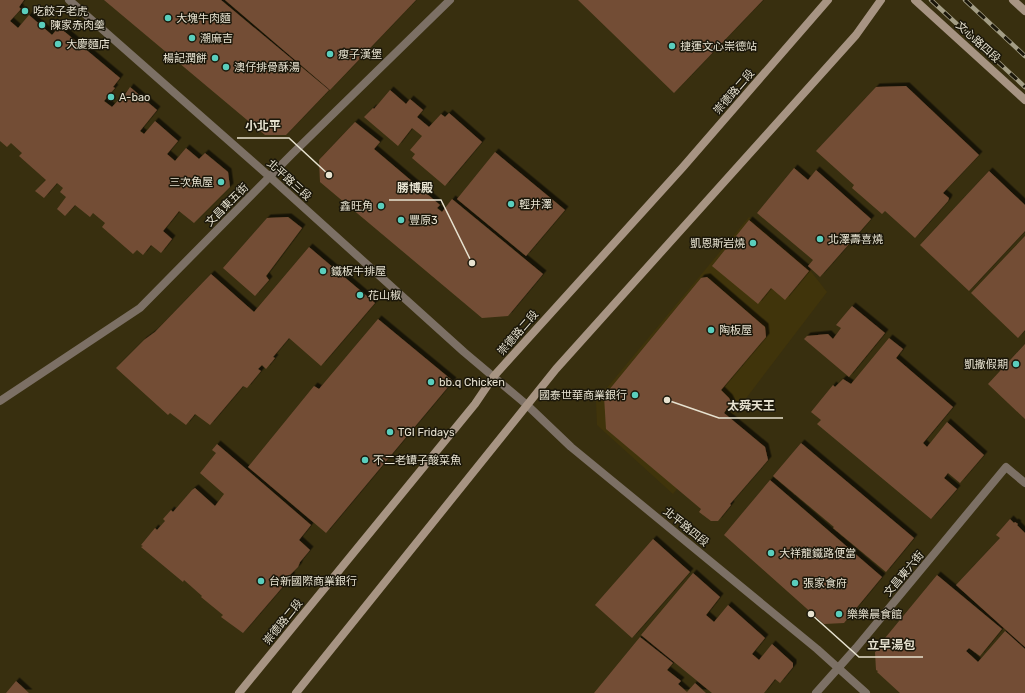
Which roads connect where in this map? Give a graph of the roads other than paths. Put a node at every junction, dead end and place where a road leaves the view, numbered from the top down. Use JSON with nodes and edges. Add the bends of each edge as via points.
{"nodes":[{"id":1,"x":69,"y":0,"type":"edge"},
{"id":2,"x":450,"y":0,"type":"edge"},
{"id":3,"x":828,"y":0,"type":"edge"},
{"id":4,"x":881,"y":0,"type":"edge"},
{"id":5,"x":916,"y":0,"type":"edge"},
{"id":6,"x":1013,"y":0,"type":"edge"},
{"id":7,"x":1025,"y":11,"type":"edge"},
{"id":8,"x":1025,"y":100,"type":"edge"},
{"id":9,"x":270,"y":177,"type":"junction"},
{"id":10,"x":494,"y":376,"type":"junction"},
{"id":11,"x":0,"y":401,"type":"edge"},
{"id":12,"x":528,"y":405,"type":"junction"},
{"id":13,"x":1025,"y":483,"type":"edge"},
{"id":14,"x":839,"y":668,"type":"junction"},
{"id":15,"x":239,"y":693,"type":"edge"},
{"id":16,"x":296,"y":693,"type":"edge"},
{"id":17,"x":816,"y":693,"type":"edge"},
{"id":18,"x":866,"y":693,"type":"edge"}],
"edges":[{"from":1,"to":9,"type":"street","name":"北平路三段"},
{"from":2,"to":9,"type":"street","name":"文昌東五街"},
{"from":3,"to":10,"type":"main road","name":"崇德路二段","via":[[683,167]]},
{"from":4,"to":12,"type":"main road","via":[[856,35],[561,364]]},
{"from":5,"to":8,"type":"main road","name":"文心路四段"},
{"from":6,"to":7,"type":"main road"},
{"from":9,"to":10,"type":"street","name":"北平路三段"},
{"from":9,"to":11,"type":"street","name":"文昌東五街","via":[[140,308]]},
{"from":10,"to":12,"type":"street","name":"北平路四段"},
{"from":10,"to":15,"type":"main road","name":"崇德路二段","via":[[475,404]]},
{"from":12,"to":14,"type":"street","name":"北平路四段","via":[[571,447]]},
{"from":12,"to":16,"type":"main road"},
{"from":13,"to":14,"type":"street","name":"文昌東六街","via":[[1006,467]]},
{"from":14,"to":17,"type":"street","name":"文昌東六街"},
{"from":14,"to":18,"type":"street","name":"北平路四段"}]}
